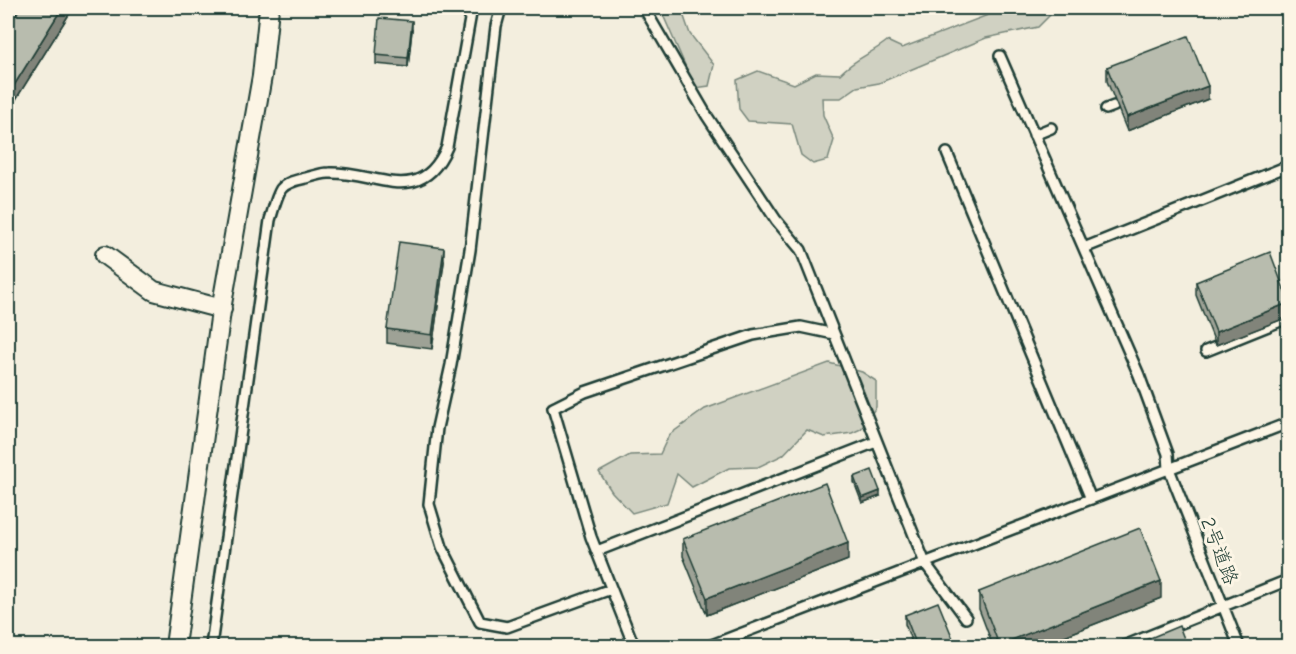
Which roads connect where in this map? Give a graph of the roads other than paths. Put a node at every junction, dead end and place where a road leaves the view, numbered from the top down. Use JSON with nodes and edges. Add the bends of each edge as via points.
{"nodes":[{"id":1,"x":269,"y":8,"type":"edge"},
{"id":2,"x":472,"y":8,"type":"edge"},
{"id":3,"x":501,"y":8,"type":"edge"},
{"id":4,"x":644,"y":8,"type":"edge"},
{"id":5,"x":1000,"y":57,"type":"dead end"},
{"id":6,"x":1051,"y":128,"type":"dead end"},
{"id":7,"x":1034,"y":135,"type":"junction"},
{"id":8,"x":947,"y":153,"type":"dead end"},
{"id":9,"x":1288,"y":166,"type":"edge"},
{"id":10,"x":1084,"y":248,"type":"junction"},
{"id":11,"x":105,"y":255,"type":"dead end"},
{"id":12,"x":222,"y":309,"type":"junction"},
{"id":13,"x":1288,"y":318,"type":"edge"},
{"id":14,"x":834,"y":334,"type":"junction"},
{"id":15,"x":1206,"y":351,"type":"dead end"},
{"id":16,"x":1288,"y":423,"type":"edge"},
{"id":17,"x":876,"y":442,"type":"junction"},
{"id":18,"x":1169,"y":469,"type":"junction"},
{"id":19,"x":1091,"y":499,"type":"junction"},
{"id":20,"x":597,"y":551,"type":"junction"},
{"id":21,"x":925,"y":563,"type":"junction"},
{"id":22,"x":1288,"y":580,"type":"edge"},
{"id":23,"x":611,"y":589,"type":"junction"},
{"id":24,"x":1222,"y":607,"type":"junction"},
{"id":25,"x":966,"y":618,"type":"dead end"},
{"id":26,"x":175,"y":646,"type":"edge"},
{"id":27,"x":211,"y":646,"type":"edge"},
{"id":28,"x":634,"y":646,"type":"edge"},
{"id":29,"x":709,"y":646,"type":"edge"},
{"id":30,"x":1124,"y":646,"type":"edge"},
{"id":31,"x":1239,"y":646,"type":"edge"}],
"edges":[{"from":1,"to":12,"type":"street","via":[[262,76]]},
{"from":2,"to":27,"type":"lane","via":[[447,147],[441,162],[429,174],[409,182],[387,183],[329,172],[292,181],[281,189],[270,220]]},
{"from":3,"to":23,"type":"lane","via":[[470,250],[437,428],[429,504],[442,547],[480,622],[507,627]]},
{"from":4,"to":14,"type":"lane","via":[[707,116],[776,220],[801,250]]},
{"from":5,"to":7,"type":"lane","name":"2号道路"},
{"from":6,"to":7,"type":"lane"},
{"from":7,"to":10,"type":"lane","name":"2号道路"},
{"from":8,"to":19,"type":"lane"},
{"from":9,"to":10,"type":"lane"},
{"from":10,"to":18,"type":"lane","name":"2号道路","via":[[1139,375],[1168,454]]},
{"from":11,"to":12,"type":"street","via":[[154,291]]},
{"from":12,"to":26,"type":"street"},
{"from":13,"to":15,"type":"lane"},
{"from":14,"to":17,"type":"lane"},
{"from":14,"to":20,"type":"lane","via":[[801,327],[753,335],[585,392],[553,408]]},
{"from":16,"to":18,"type":"lane"},
{"from":17,"to":20,"type":"lane"},
{"from":17,"to":21,"type":"lane"},
{"from":18,"to":19,"type":"lane"},
{"from":18,"to":24,"type":"lane","name":"2号道路"},
{"from":19,"to":21,"type":"lane"},
{"from":20,"to":23,"type":"lane"},
{"from":21,"to":25,"type":"lane"},
{"from":21,"to":29,"type":"lane"},
{"from":22,"to":24,"type":"lane"},
{"from":23,"to":28,"type":"lane"},
{"from":24,"to":30,"type":"lane"},
{"from":24,"to":31,"type":"lane","name":"2号道路"}]}
